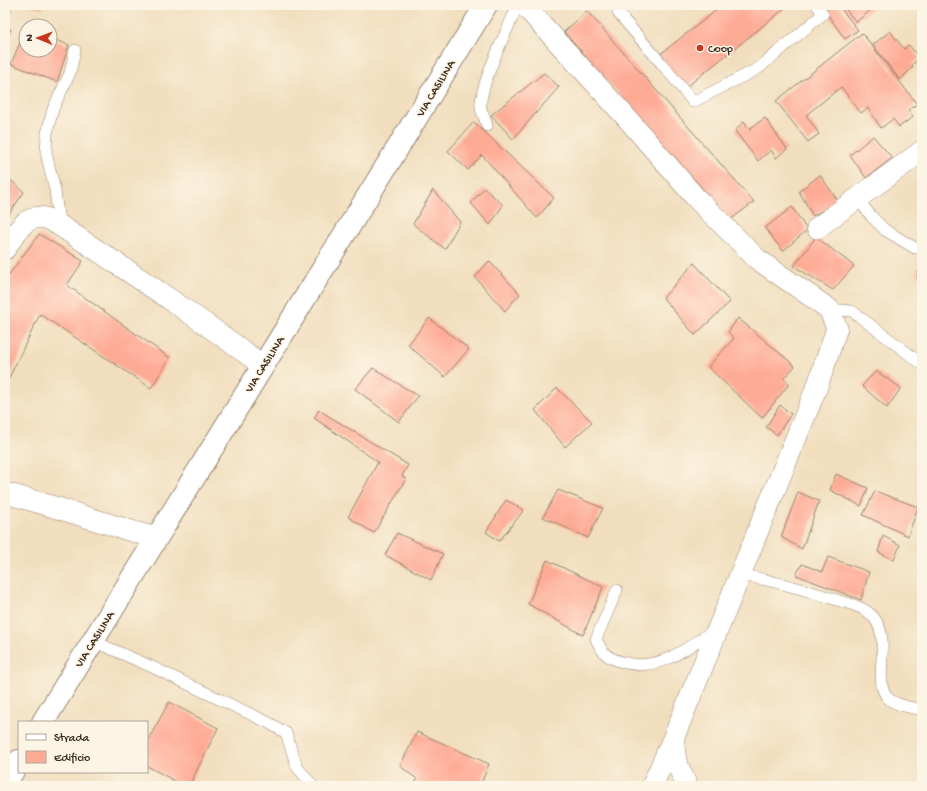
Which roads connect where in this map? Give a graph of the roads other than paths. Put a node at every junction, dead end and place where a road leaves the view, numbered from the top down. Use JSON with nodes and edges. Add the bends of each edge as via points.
{"nodes":[{"id":1,"x":6,"y":5,"type":"edge"},
{"id":2,"x":486,"y":5,"type":"edge"},
{"id":3,"x":518,"y":5,"type":"edge"},
{"id":4,"x":524,"y":5,"type":"edge"},
{"id":5,"x":626,"y":5,"type":"edge"},
{"id":6,"x":817,"y":5,"type":"edge"},
{"id":7,"x":5,"y":11,"type":"edge"},
{"id":8,"x":75,"y":50,"type":"dead end"},
{"id":9,"x":487,"y":126,"type":"dead end"},
{"id":10,"x":922,"y":151,"type":"edge"},
{"id":11,"x":858,"y":199,"type":"junction"},
{"id":12,"x":59,"y":225,"type":"junction"},
{"id":13,"x":817,"y":228,"type":"dead end"},
{"id":14,"x":915,"y":248,"type":"dead end"},
{"id":15,"x":5,"y":249,"type":"edge"},
{"id":16,"x":829,"y":309,"type":"junction"},
{"id":17,"x":922,"y":364,"type":"edge"},
{"id":18,"x":263,"y":366,"type":"junction"},
{"id":19,"x":5,"y":493,"type":"edge"},
{"id":20,"x":156,"y":538,"type":"junction"},
{"id":21,"x":739,"y":574,"type":"junction"},
{"id":22,"x":617,"y":590,"type":"dead end"},
{"id":23,"x":718,"y":628,"type":"junction"},
{"id":24,"x":93,"y":641,"type":"junction"},
{"id":25,"x":922,"y":710,"type":"edge"},
{"id":26,"x":44,"y":721,"type":"edge"},
{"id":27,"x":673,"y":739,"type":"junction"},
{"id":28,"x":18,"y":763,"type":"edge"},
{"id":29,"x":7,"y":784,"type":"edge"},
{"id":30,"x":313,"y":786,"type":"edge"},
{"id":31,"x":652,"y":786,"type":"edge"},
{"id":32,"x":687,"y":786,"type":"edge"}],
"edges":[{"from":1,"to":7,"type":"lane"},
{"from":2,"to":18,"type":"main road","name":"VIA CASILINA"},
{"from":3,"to":9,"type":"lane","via":[[484,87],[481,107]]},
{"from":4,"to":16,"type":"street","via":[[696,198],[751,254]]},
{"from":5,"to":6,"type":"lane","via":[[618,13],[693,102],[759,68],[823,14]]},
{"from":8,"to":12,"type":"lane","via":[[70,73],[53,109],[47,133],[46,153],[55,190]]},
{"from":10,"to":11,"type":"street"},
{"from":11,"to":13,"type":"street"},
{"from":11,"to":14,"type":"lane","via":[[870,216],[885,230]]},
{"from":12,"to":15,"type":"street","via":[[46,218],[34,217],[24,223]]},
{"from":12,"to":18,"type":"street","via":[[235,344]]},
{"from":16,"to":17,"type":"lane","via":[[852,311]]},
{"from":16,"to":21,"type":"street","via":[[837,328],[823,370]]},
{"from":18,"to":20,"type":"main road","name":"VIA CASILINA"},
{"from":19,"to":20,"type":"street"},
{"from":20,"to":24,"type":"main road","name":"VIA CASILINA"},
{"from":21,"to":23,"type":"street"},
{"from":21,"to":25,"type":"lane","via":[[808,590],[868,612],[881,632],[881,674],[887,697],[896,703]]},
{"from":22,"to":23,"type":"lane","via":[[596,639],[601,650],[611,658],[643,665],[657,663],[684,651]]},
{"from":23,"to":27,"type":"street"},
{"from":24,"to":26,"type":"main road","name":"VIA CASILINA"},
{"from":24,"to":30,"type":"lane","via":[[286,733],[297,767]]},
{"from":27,"to":31,"type":"street"},
{"from":27,"to":32,"type":"street","via":[[676,761]]},
{"from":28,"to":29,"type":"main road"}]}
